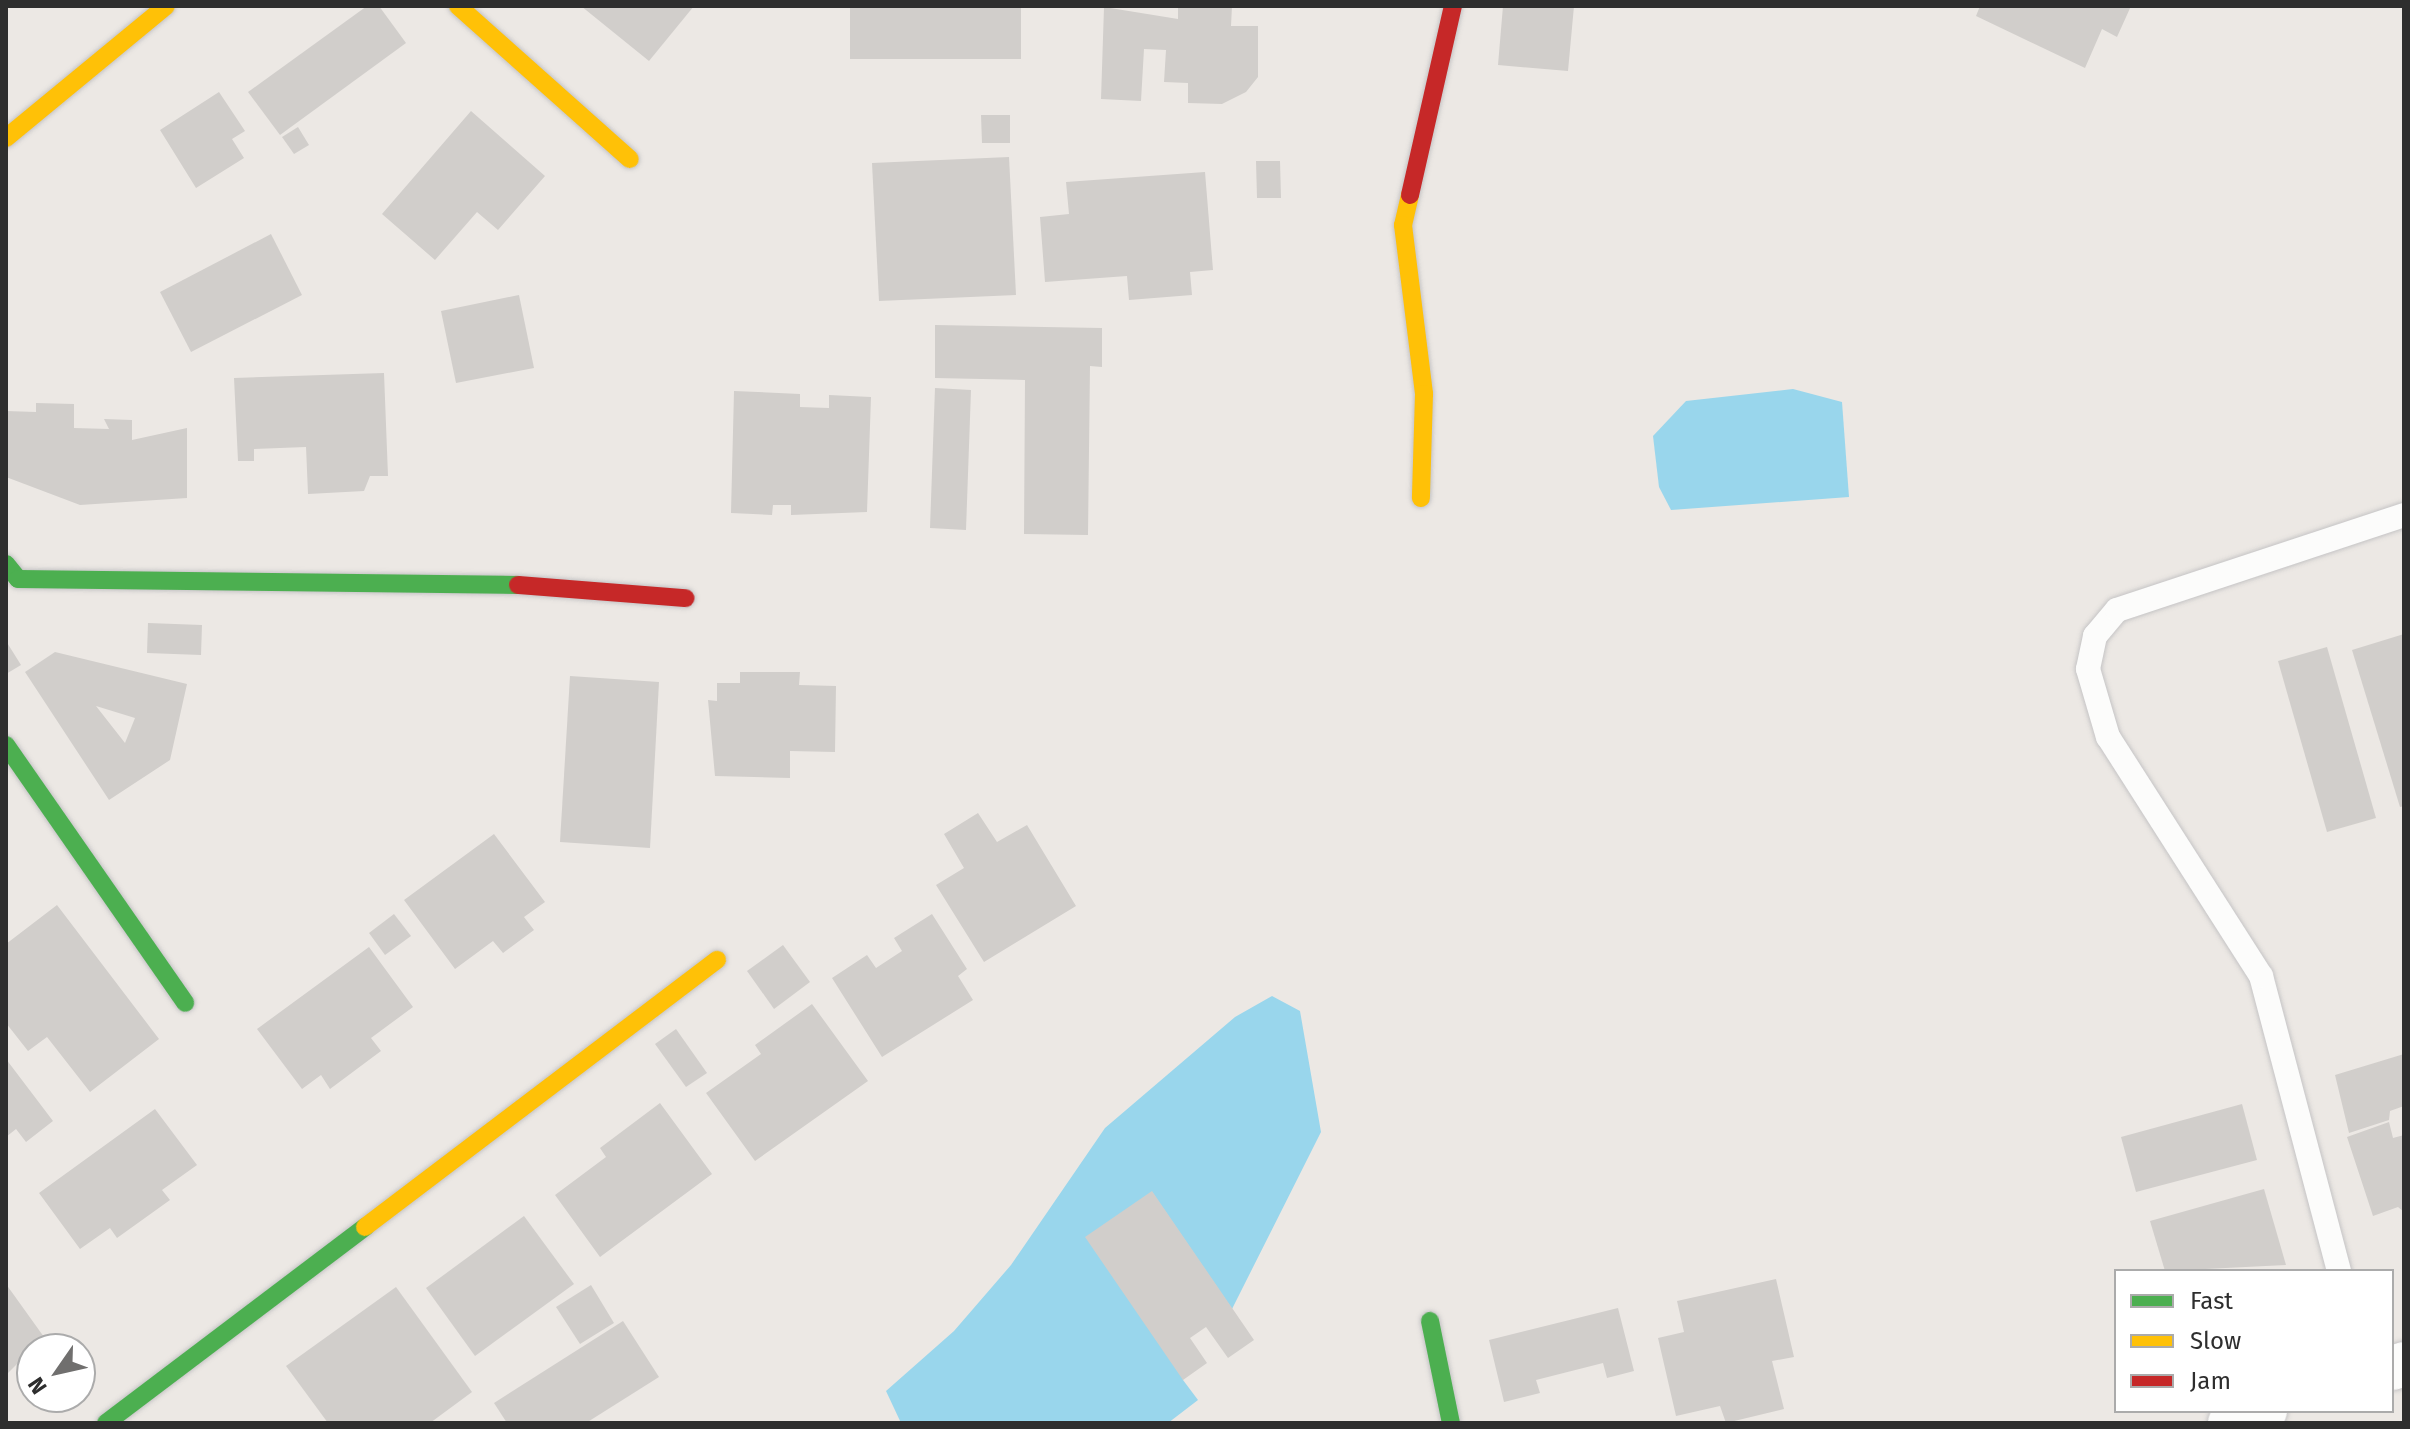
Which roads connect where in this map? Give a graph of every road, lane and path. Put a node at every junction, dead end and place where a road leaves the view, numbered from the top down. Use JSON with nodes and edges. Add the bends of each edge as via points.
{"nodes":[{"id":1,"x":166,"y":6,"type":"edge"},
{"id":2,"x":458,"y":6,"type":"edge"},
{"id":3,"x":1453,"y":6,"type":"edge"},
{"id":4,"x":6,"y":138,"type":"edge"},
{"id":5,"x":630,"y":159,"type":"dead end"},
{"id":6,"x":1421,"y":498,"type":"dead end"},
{"id":7,"x":2404,"y":515,"type":"edge"},
{"id":8,"x":10,"y":576,"type":"edge"},
{"id":9,"x":685,"y":598,"type":"dead end"},
{"id":10,"x":6,"y":745,"type":"edge"},
{"id":11,"x":717,"y":960,"type":"dead end"},
{"id":12,"x":185,"y":1003,"type":"dead end"},
{"id":13,"x":2338,"y":1269,"type":"edge"},
{"id":14,"x":1430,"y":1321,"type":"dead end"},
{"id":15,"x":2259,"y":1413,"type":"edge"},
{"id":16,"x":106,"y":1423,"type":"edge"},
{"id":17,"x":1451,"y":1423,"type":"edge"},
{"id":18,"x":2230,"y":1423,"type":"edge"}],
"edges":[{"from":1,"to":4,"type":"street"},
{"from":2,"to":5,"type":"street"},
{"from":3,"to":6,"type":"street","via":[[1403,225],[1424,394]]},
{"from":7,"to":13,"type":"lane","via":[[2117,610],[2095,636],[2088,669],[2108,737],[2261,976]]},
{"from":8,"to":9,"type":"street","via":[[432,579]]},
{"from":10,"to":12,"type":"street"},
{"from":11,"to":16,"type":"street"},
{"from":14,"to":17,"type":"street"},
{"from":15,"to":18,"type":"street"}]}
